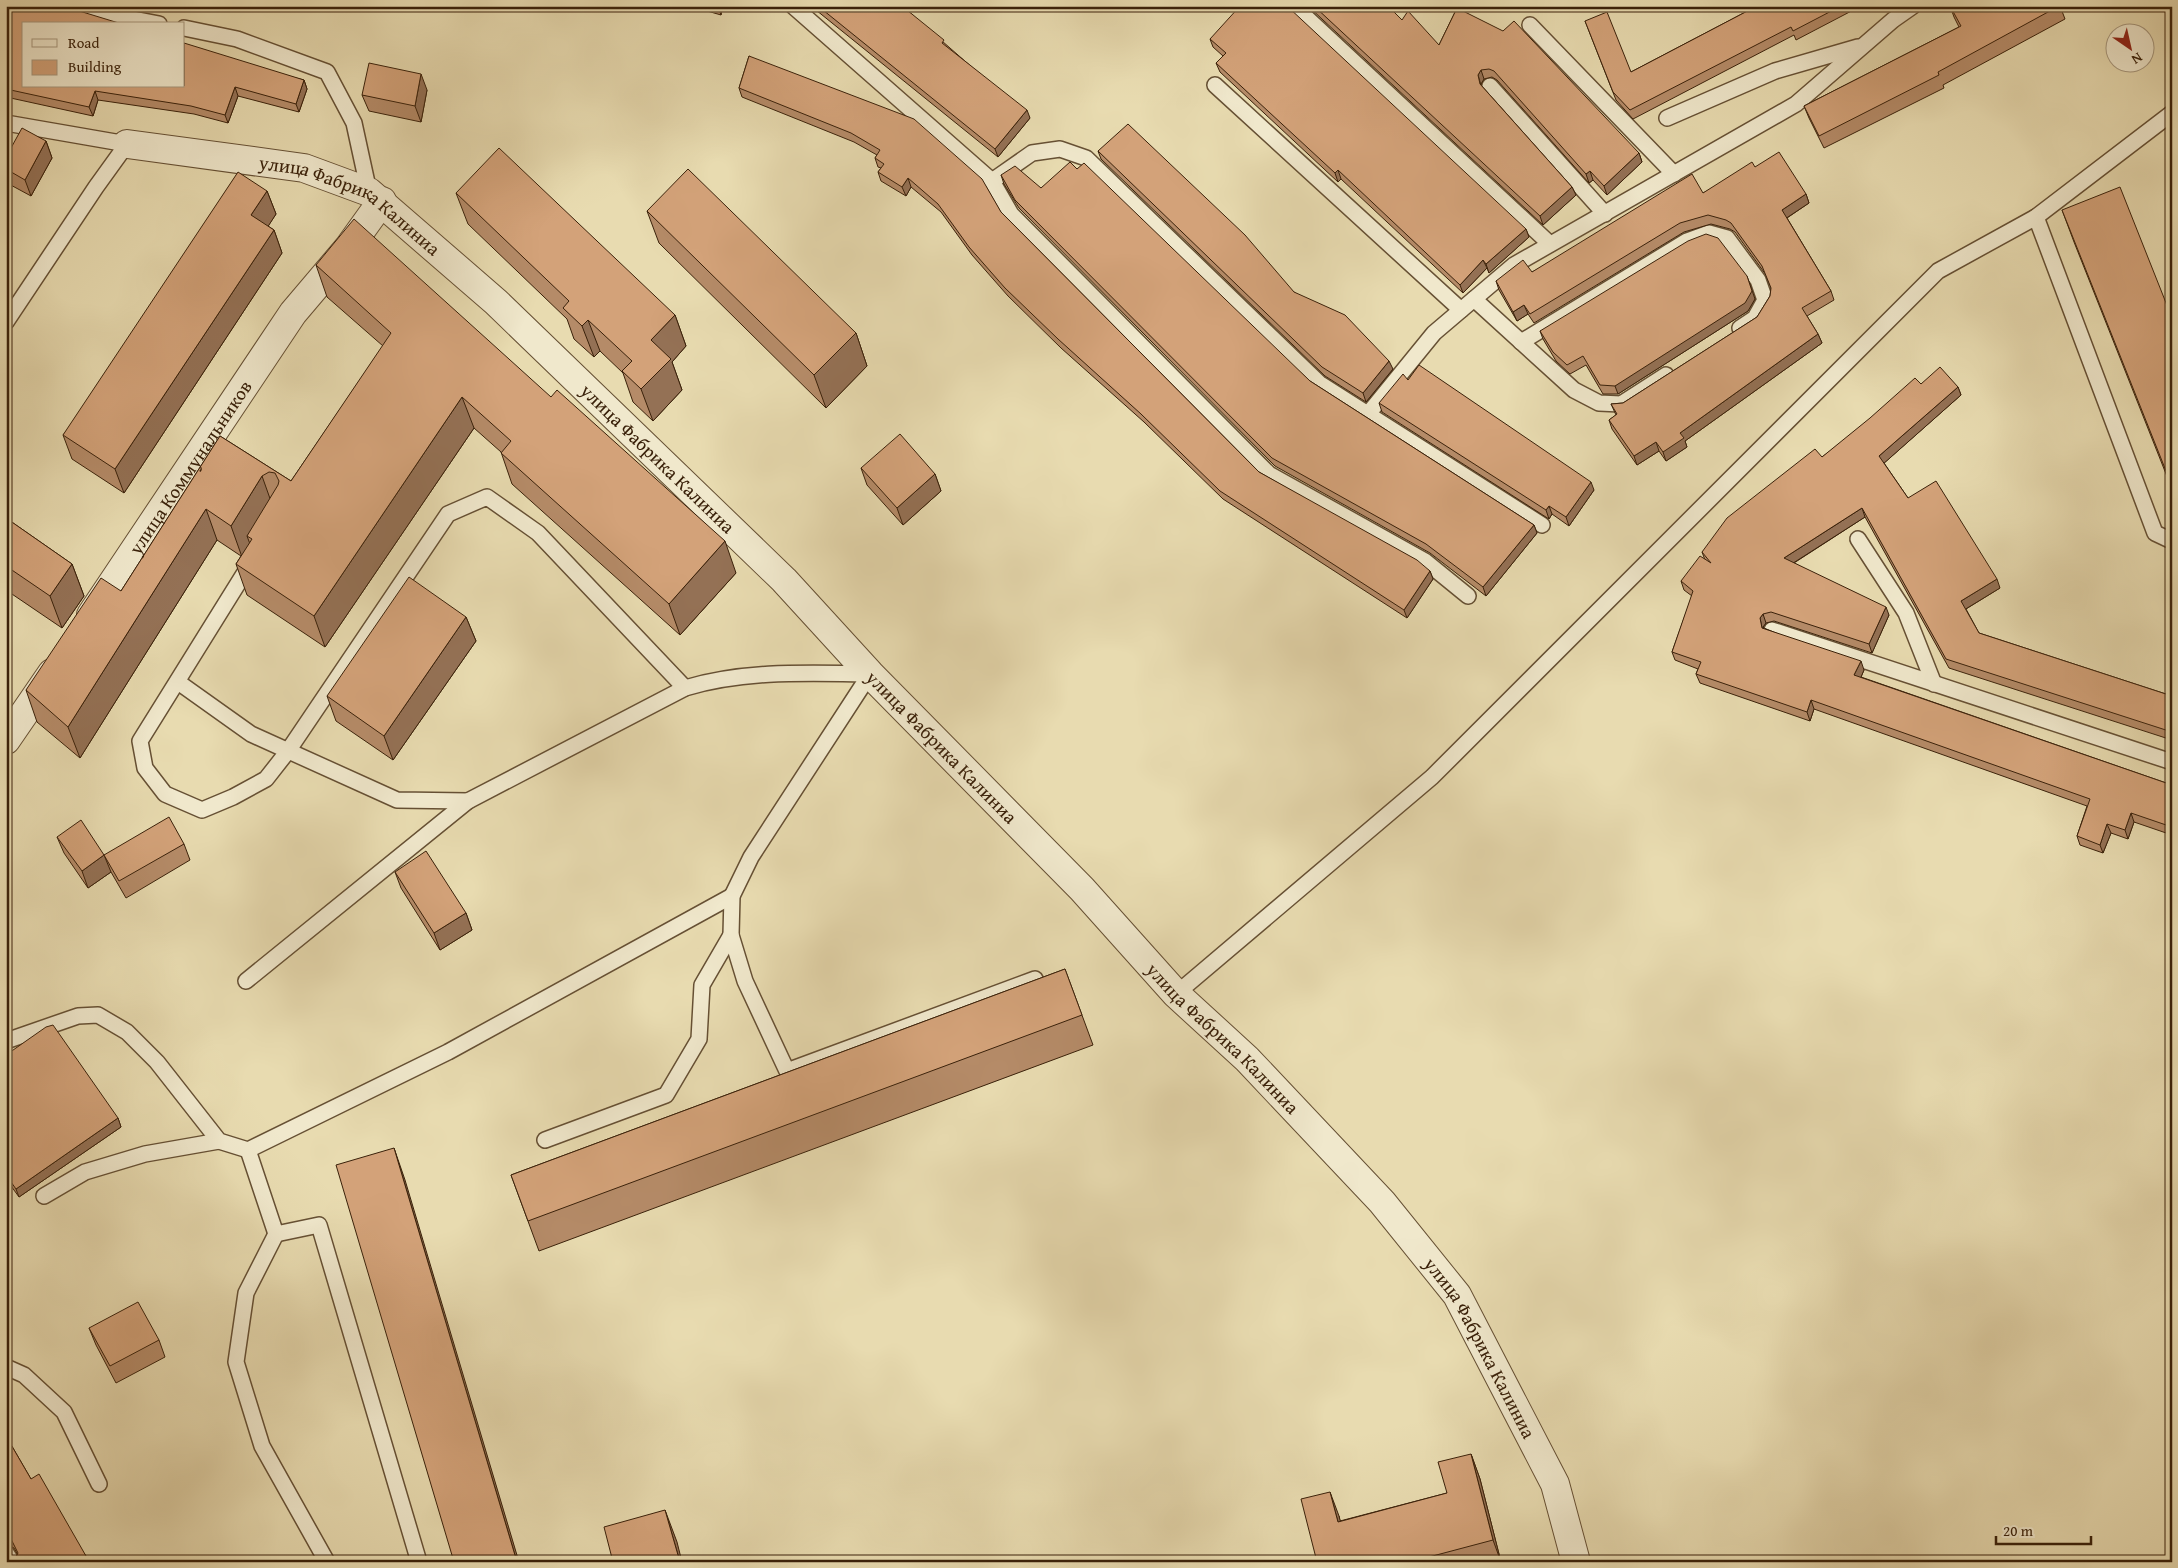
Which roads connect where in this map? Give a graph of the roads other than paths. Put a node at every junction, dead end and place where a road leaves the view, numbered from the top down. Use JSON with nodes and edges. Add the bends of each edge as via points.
{"nodes":[{"id":1,"x":66,"y":6,"type":"edge"},
{"id":2,"x":793,"y":6,"type":"edge"},
{"id":3,"x":1294,"y":6,"type":"edge"},
{"id":4,"x":1912,"y":6,"type":"edge"},
{"id":5,"x":149,"y":22,"type":"edge"},
{"id":6,"x":1530,"y":25,"type":"dead end"},
{"id":7,"x":185,"y":28,"type":"edge"},
{"id":8,"x":1862,"y":46,"type":"junction"},
{"id":9,"x":1216,"y":85,"type":"dead end"},
{"id":10,"x":1490,"y":86,"type":"dead end"},
{"id":11,"x":2172,"y":113,"type":"edge"},
{"id":12,"x":1667,"y":118,"type":"dead end"},
{"id":13,"x":6,"y":123,"type":"edge"},
{"id":14,"x":127,"y":144,"type":"junction"},
{"id":15,"x":1674,"y":174,"type":"junction"},
{"id":16,"x":992,"y":181,"type":"junction"},
{"id":17,"x":376,"y":197,"type":"junction"},
{"id":18,"x":1605,"y":214,"type":"junction"},
{"id":19,"x":2036,"y":217,"type":"junction"},
{"id":20,"x":1550,"y":244,"type":"junction"},
{"id":21,"x":1474,"y":299,"type":"junction"},
{"id":22,"x":1461,"y":310,"type":"junction"},
{"id":23,"x":6,"y":322,"type":"edge"},
{"id":24,"x":1730,"y":334,"type":"edge"},
{"id":25,"x":1521,"y":342,"type":"junction"},
{"id":26,"x":1679,"y":367,"type":"edge"},
{"id":27,"x":1368,"y":414,"type":"junction"},
{"id":28,"x":1542,"y":525,"type":"dead end"},
{"id":29,"x":1858,"y":539,"type":"dead end"},
{"id":30,"x":2172,"y":541,"type":"edge"},
{"id":31,"x":260,"y":546,"type":"edge"},
{"id":32,"x":1468,"y":596,"type":"dead end"},
{"id":33,"x":1772,"y":630,"type":"edge"},
{"id":34,"x":870,"y":674,"type":"junction"},
{"id":35,"x":178,"y":682,"type":"junction"},
{"id":36,"x":1934,"y":684,"type":"junction"},
{"id":37,"x":685,"y":688,"type":"junction"},
{"id":38,"x":6,"y":740,"type":"edge"},
{"id":39,"x":288,"y":751,"type":"junction"},
{"id":40,"x":2172,"y":762,"type":"edge"},
{"id":41,"x":468,"y":801,"type":"junction"},
{"id":42,"x":732,"y":896,"type":"junction"},
{"id":43,"x":731,"y":935,"type":"junction"},
{"id":44,"x":1034,"y":979,"type":"edge"},
{"id":45,"x":246,"y":981,"type":"dead end"},
{"id":46,"x":1176,"y":994,"type":"junction"},
{"id":47,"x":6,"y":1041,"type":"edge"},
{"id":48,"x":545,"y":1140,"type":"dead end"},
{"id":49,"x":219,"y":1142,"type":"junction"},
{"id":50,"x":248,"y":1150,"type":"junction"},
{"id":51,"x":44,"y":1196,"type":"dead end"},
{"id":52,"x":276,"y":1234,"type":"junction"},
{"id":53,"x":6,"y":1368,"type":"edge"},
{"id":54,"x":99,"y":1484,"type":"dead end"},
{"id":55,"x":6,"y":1553,"type":"edge"},
{"id":56,"x":12,"y":1562,"type":"edge"},
{"id":57,"x":327,"y":1562,"type":"edge"},
{"id":58,"x":419,"y":1562,"type":"edge"},
{"id":59,"x":1576,"y":1562,"type":"edge"}],
"edges":[{"from":1,"to":5,"type":"lane"},
{"from":2,"to":16,"type":"lane"},
{"from":3,"to":20,"type":"lane"},
{"from":4,"to":8,"type":"lane"},
{"from":6,"to":15,"type":"lane"},
{"from":7,"to":17,"type":"lane","via":[[238,39],[327,72],[354,123]]},
{"from":8,"to":12,"type":"lane","via":[[1775,71]]},
{"from":8,"to":15,"type":"lane","via":[[1796,104]]},
{"from":9,"to":22,"type":"lane"},
{"from":10,"to":18,"type":"lane"},
{"from":11,"to":19,"type":"lane"},
{"from":13,"to":14,"type":"lane"},
{"from":14,"to":17,"type":"street","name":"улица Фабрика Калиниа","via":[[304,168]]},
{"from":14,"to":23,"type":"lane"},
{"from":15,"to":18,"type":"lane"},
{"from":16,"to":27,"type":"lane","via":[[1032,153],[1060,149],[1086,158],[1319,383]]},
{"from":16,"to":32,"type":"lane","via":[[1011,214],[1268,474],[1425,561]]},
{"from":17,"to":34,"type":"street","name":"улица Фабрика Калиниа","via":[[496,302],[784,580]]},
{"from":17,"to":38,"type":"street","name":"улица Коммунальников","via":[[349,247],[293,313]]},
{"from":18,"to":20,"type":"lane"},
{"from":19,"to":30,"type":"lane","via":[[2155,533]]},
{"from":19,"to":46,"type":"lane","via":[[1938,271],[1432,777]]},
{"from":20,"to":21,"type":"lane","via":[[1514,265]]},
{"from":21,"to":22,"type":"lane"},
{"from":21,"to":25,"type":"lane"},
{"from":22,"to":27,"type":"lane","via":[[1434,332]]},
{"from":24,"to":25,"type":"lane","via":[[1755,318],[1765,300],[1758,280],[1727,238],[1709,233],[1687,241]]},
{"from":25,"to":26,"type":"lane","via":[[1574,390],[1599,402],[1620,404]]},
{"from":27,"to":28,"type":"lane"},
{"from":29,"to":36,"type":"lane","via":[[1906,613]]},
{"from":31,"to":35,"type":"lane"},
{"from":33,"to":36,"type":"lane"},
{"from":34,"to":37,"type":"lane","via":[[781,673],[709,680]]},
{"from":34,"to":42,"type":"lane","via":[[751,857]]},
{"from":34,"to":46,"type":"street","name":"улица Фабрика Калиниа","via":[[1082,889]]},
{"from":35,"to":39,"type":"lane","via":[[251,734]]},
{"from":35,"to":39,"type":"lane","via":[[140,742],[145,768],[165,794],[202,810],[266,779]]},
{"from":36,"to":40,"type":"lane"},
{"from":37,"to":39,"type":"lane","via":[[538,533],[487,497],[448,514]]},
{"from":37,"to":41,"type":"lane"},
{"from":39,"to":41,"type":"lane","via":[[396,800]]},
{"from":41,"to":45,"type":"lane"},
{"from":42,"to":43,"type":"lane"},
{"from":42,"to":50,"type":"lane","via":[[448,1052]]},
{"from":43,"to":44,"type":"lane","via":[[745,981],[787,1072]]},
{"from":43,"to":48,"type":"lane","via":[[702,985],[699,1039],[666,1095]]},
{"from":46,"to":59,"type":"street","name":"улица Фабрика Калиниа","via":[[1247,1060],[1382,1202],[1457,1295],[1555,1484]]},
{"from":47,"to":49,"type":"lane","via":[[78,1016],[98,1015],[127,1032],[157,1062]]},
{"from":49,"to":50,"type":"lane"},
{"from":49,"to":51,"type":"lane","via":[[145,1154],[85,1172]]},
{"from":50,"to":52,"type":"lane"},
{"from":52,"to":57,"type":"lane","via":[[246,1293],[236,1362],[262,1446]]},
{"from":52,"to":58,"type":"lane","via":[[319,1224]]},
{"from":53,"to":54,"type":"lane","via":[[24,1375],[64,1412]]},
{"from":55,"to":56,"type":"lane"}]}
